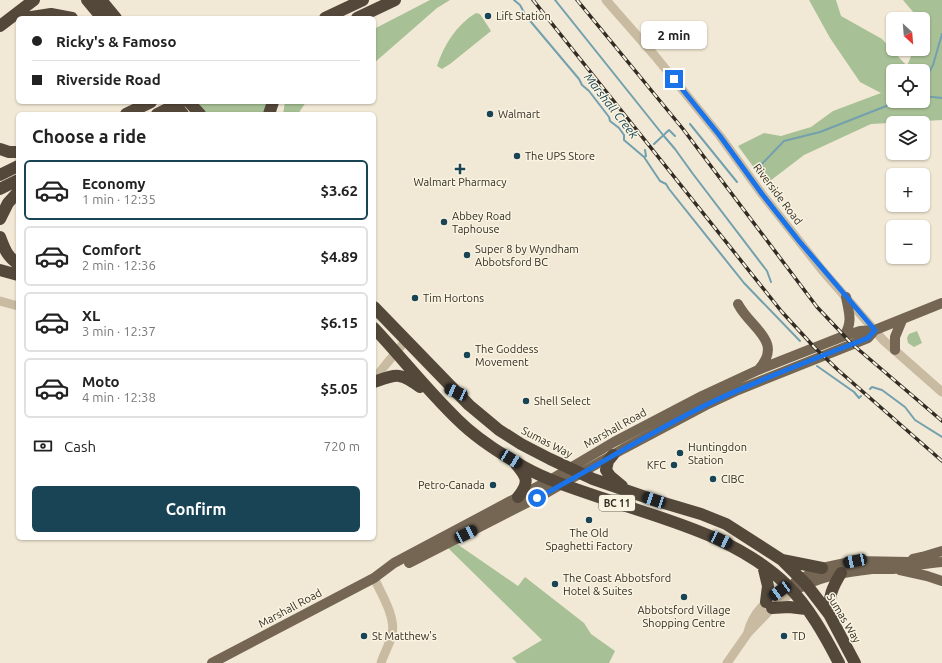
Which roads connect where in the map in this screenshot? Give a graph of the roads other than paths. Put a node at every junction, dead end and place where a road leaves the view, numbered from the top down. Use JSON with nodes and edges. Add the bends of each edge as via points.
{"nodes":[{"id":1,"x":21,"y":0,"type":"edge"},
{"id":2,"x":34,"y":0,"type":"edge"},
{"id":3,"x":87,"y":0,"type":"edge"},
{"id":4,"x":101,"y":0,"type":"edge"},
{"id":5,"x":363,"y":0,"type":"edge"},
{"id":6,"x":395,"y":0,"type":"edge"},
{"id":7,"x":401,"y":0,"type":"edge"},
{"id":8,"x":606,"y":0,"type":"edge"},
{"id":9,"x":0,"y":16,"type":"edge"},
{"id":10,"x":38,"y":16,"type":"edge"},
{"id":11,"x":62,"y":16,"type":"edge"},
{"id":12,"x":100,"y":16,"type":"edge"},
{"id":13,"x":114,"y":16,"type":"edge"},
{"id":14,"x":329,"y":16,"type":"edge"},
{"id":15,"x":361,"y":16,"type":"edge"},
{"id":16,"x":371,"y":16,"type":"edge"},
{"id":17,"x":16,"y":20,"type":"edge"},
{"id":18,"x":0,"y":26,"type":"edge"},
{"id":19,"x":147,"y":104,"type":"edge"},
{"id":20,"x":175,"y":104,"type":"edge"},
{"id":21,"x":177,"y":104,"type":"edge"},
{"id":22,"x":191,"y":104,"type":"edge"},
{"id":23,"x":130,"y":112,"type":"edge"},
{"id":24,"x":160,"y":112,"type":"edge"},
{"id":25,"x":181,"y":112,"type":"edge"},
{"id":26,"x":198,"y":112,"type":"edge"},
{"id":27,"x":0,"y":149,"type":"edge"},
{"id":28,"x":16,"y":152,"type":"edge"},
{"id":29,"x":16,"y":167,"type":"edge"},
{"id":30,"x":0,"y":175,"type":"edge"},
{"id":31,"x":16,"y":181,"type":"edge"},
{"id":32,"x":0,"y":189,"type":"edge"},
{"id":33,"x":16,"y":194,"type":"edge"},
{"id":34,"x":0,"y":219,"type":"edge"},
{"id":35,"x":0,"y":237,"type":"edge"},
{"id":36,"x":16,"y":262,"type":"edge"},
{"id":37,"x":0,"y":270,"type":"edge"},
{"id":38,"x":16,"y":274,"type":"edge"},
{"id":39,"x":846,"y":297,"type":"junction"},
{"id":40,"x":0,"y":301,"type":"edge"},
{"id":41,"x":942,"y":303,"type":"edge"},
{"id":42,"x":738,"y":304,"type":"dead end"},
{"id":43,"x":16,"y":305,"type":"edge"},
{"id":44,"x":376,"y":309,"type":"edge"},
{"id":45,"x":902,"y":320,"type":"junction"},
{"id":46,"x":376,"y":330,"type":"edge"},
{"id":47,"x":875,"y":330,"type":"junction"},
{"id":48,"x":844,"y":336,"type":"junction"},
{"id":49,"x":406,"y":340,"type":"junction"},
{"id":50,"x":895,"y":350,"type":"junction"},
{"id":51,"x":396,"y":351,"type":"junction"},
{"id":52,"x":758,"y":370,"type":"junction"},
{"id":53,"x":376,"y":378,"type":"edge"},
{"id":54,"x":376,"y":380,"type":"edge"},
{"id":55,"x":456,"y":392,"type":"junction"},
{"id":56,"x":942,"y":392,"type":"edge"},
{"id":57,"x":439,"y":400,"type":"junction"},
{"id":58,"x":613,"y":455,"type":"junction"},
{"id":59,"x":511,"y":459,"type":"junction"},
{"id":60,"x":570,"y":468,"type":"junction"},
{"id":61,"x":581,"y":473,"type":"junction"},
{"id":62,"x":550,"y":480,"type":"junction"},
{"id":63,"x":562,"y":484,"type":"junction"},
{"id":64,"x":626,"y":490,"type":"junction"},
{"id":65,"x":518,"y":496,"type":"junction"},
{"id":66,"x":942,"y":551,"type":"edge"},
{"id":67,"x":782,"y":560,"type":"junction"},
{"id":68,"x":942,"y":562,"type":"edge"},
{"id":69,"x":763,"y":565,"type":"junction"},
{"id":70,"x":894,"y":565,"type":"junction"},
{"id":71,"x":822,"y":568,"type":"junction"},
{"id":72,"x":842,"y":572,"type":"junction"},
{"id":73,"x":376,"y":576,"type":"junction"},
{"id":74,"x":942,"y":582,"type":"edge"},
{"id":75,"x":797,"y":586,"type":"junction"},
{"id":76,"x":769,"y":605,"type":"junction"},
{"id":77,"x":806,"y":609,"type":"junction"},
{"id":78,"x":829,"y":614,"type":"junction"},
{"id":79,"x":212,"y":663,"type":"edge"},
{"id":80,"x":381,"y":663,"type":"edge"},
{"id":81,"x":727,"y":663,"type":"edge"},
{"id":82,"x":839,"y":663,"type":"edge"},
{"id":83,"x":847,"y":663,"type":"edge"},
{"id":84,"x":855,"y":663,"type":"edge"}],
"edges":[{"from":1,"to":9,"type":"highway"},
{"from":2,"to":18,"type":"highway"},
{"from":3,"to":12,"type":"highway"},
{"from":4,"to":13,"type":"highway"},
{"from":5,"to":14,"type":"highway"},
{"from":6,"to":15,"type":"highway"},
{"from":7,"to":16,"type":"highway"},
{"from":8,"to":39,"type":"street","name":"Riverside Road","via":[[715,130],[799,241]]},
{"from":10,"to":11,"type":"highway"},
{"from":17,"to":18,"type":"highway"},
{"from":19,"to":23,"type":"highway"},
{"from":20,"to":25,"type":"highway"},
{"from":21,"to":24,"type":"highway","bridge":true},
{"from":22,"to":26,"type":"highway"},
{"from":27,"to":28,"type":"highway"},
{"from":29,"to":30,"type":"highway"},
{"from":31,"to":32,"type":"highway"},
{"from":33,"to":34,"type":"highway"},
{"from":35,"to":36,"type":"highway","via":[[4,250]]},
{"from":37,"to":38,"type":"highway"},
{"from":39,"to":47,"type":"street","name":"Riverside Road"},
{"from":39,"to":48,"type":"main road","via":[[850,322]]},
{"from":40,"to":43,"type":"street"},
{"from":41,"to":45,"type":"main road","name":"Marshall Road"},
{"from":42,"to":52,"type":"main road","via":[[743,314],[767,342],[769,354]]},
{"from":44,"to":49,"type":"highway","name":"Sumas Way","number":"BC 11"},
{"from":45,"to":47,"type":"main road","name":"Marshall Road"},
{"from":45,"to":50,"type":"main road","via":[[895,337]]},
{"from":46,"to":51,"type":"highway","name":"Sumas Way","number":"BC 11"},
{"from":47,"to":48,"type":"main road","name":"Marshall Road"},
{"from":47,"to":50,"type":"street","name":"Riverside Road"},
{"from":47,"to":58,"type":"main road","name":"Marshall Road","via":[[868,338],[725,396]]},
{"from":48,"to":52,"type":"main road","name":"Marshall Road"},
{"from":49,"to":51,"type":"street"},
{"from":49,"to":55,"type":"highway","name":"Sumas Way","number":"BC 11"},
{"from":50,"to":56,"type":"street","name":"Riverside Road"},
{"from":51,"to":53,"type":"street"},
{"from":51,"to":55,"type":"highway","via":[[410,356],[435,383]]},
{"from":51,"to":57,"type":"highway","name":"Sumas Way","number":"BC 11"},
{"from":52,"to":60,"type":"main road","name":"Marshall Road","via":[[644,425]]},
{"from":54,"to":57,"type":"highway","via":[[403,376]]},
{"from":55,"to":60,"type":"highway","name":"Sumas Way","number":"BC 11","via":[[499,430]]},
{"from":57,"to":59,"type":"highway","name":"Sumas Way","number":"BC 11","via":[[458,421]]},
{"from":58,"to":61,"type":"main road","name":"Marshall Road"},
{"from":58,"to":64,"type":"highway","via":[[606,470]]},
{"from":59,"to":62,"type":"highway","name":"Sumas Way","number":"BC 11"},
{"from":59,"to":65,"type":"highway","via":[[523,472],[526,482],[525,488]]},
{"from":60,"to":61,"type":"highway","name":"Sumas Way","number":"BC 11"},
{"from":60,"to":62,"type":"main road","name":"Marshall Road"},
{"from":61,"to":63,"type":"main road","name":"Marshall Road"},
{"from":61,"to":64,"type":"highway","name":"Sumas Way","number":"BC 11"},
{"from":62,"to":63,"type":"highway","name":"Sumas Way","number":"BC 11"},
{"from":62,"to":65,"type":"main road","name":"Marshall Road"},
{"from":63,"to":69,"type":"highway","name":"Sumas Way","number":"BC 11","via":[[708,534],[734,546]]},
{"from":63,"to":73,"type":"main road","name":"Marshall Road","via":[[396,569]]},
{"from":64,"to":67,"type":"highway","name":"Sumas Way","number":"BC 11","via":[[726,524]]},
{"from":65,"to":73,"type":"main road","name":"Marshall Road","via":[[394,563]]},
{"from":66,"to":70,"type":"main road"},
{"from":67,"to":71,"type":"highway"},
{"from":67,"to":75,"type":"highway","name":"Sumas Way","number":"BC 11"},
{"from":68,"to":70,"type":"main road"},
{"from":69,"to":75,"type":"highway","name":"Sumas Way","number":"BC 11"},
{"from":69,"to":76,"type":"highway"},
{"from":70,"to":71,"type":"main road","via":[[855,561]]},
{"from":70,"to":72,"type":"main road"},
{"from":70,"to":74,"type":"main road"},
{"from":71,"to":75,"type":"main road"},
{"from":72,"to":75,"type":"main road"},
{"from":72,"to":78,"type":"highway","via":[[831,591]]},
{"from":73,"to":79,"type":"main road","name":"Marshall Road"},
{"from":73,"to":80,"type":"street","via":[[393,628]]},
{"from":75,"to":76,"type":"street"},
{"from":75,"to":77,"type":"highway","name":"Sumas Way","number":"BC 11"},
{"from":75,"to":78,"type":"highway","name":"Sumas Way","number":"BC 11"},
{"from":75,"to":83,"type":"highway","via":[[815,608]]},
{"from":76,"to":77,"type":"highway"},
{"from":76,"to":81,"type":"street"},
{"from":77,"to":82,"type":"highway","name":"Sumas Way","number":"BC 11"},
{"from":78,"to":84,"type":"highway","name":"Sumas Way","number":"BC 11"}]}
